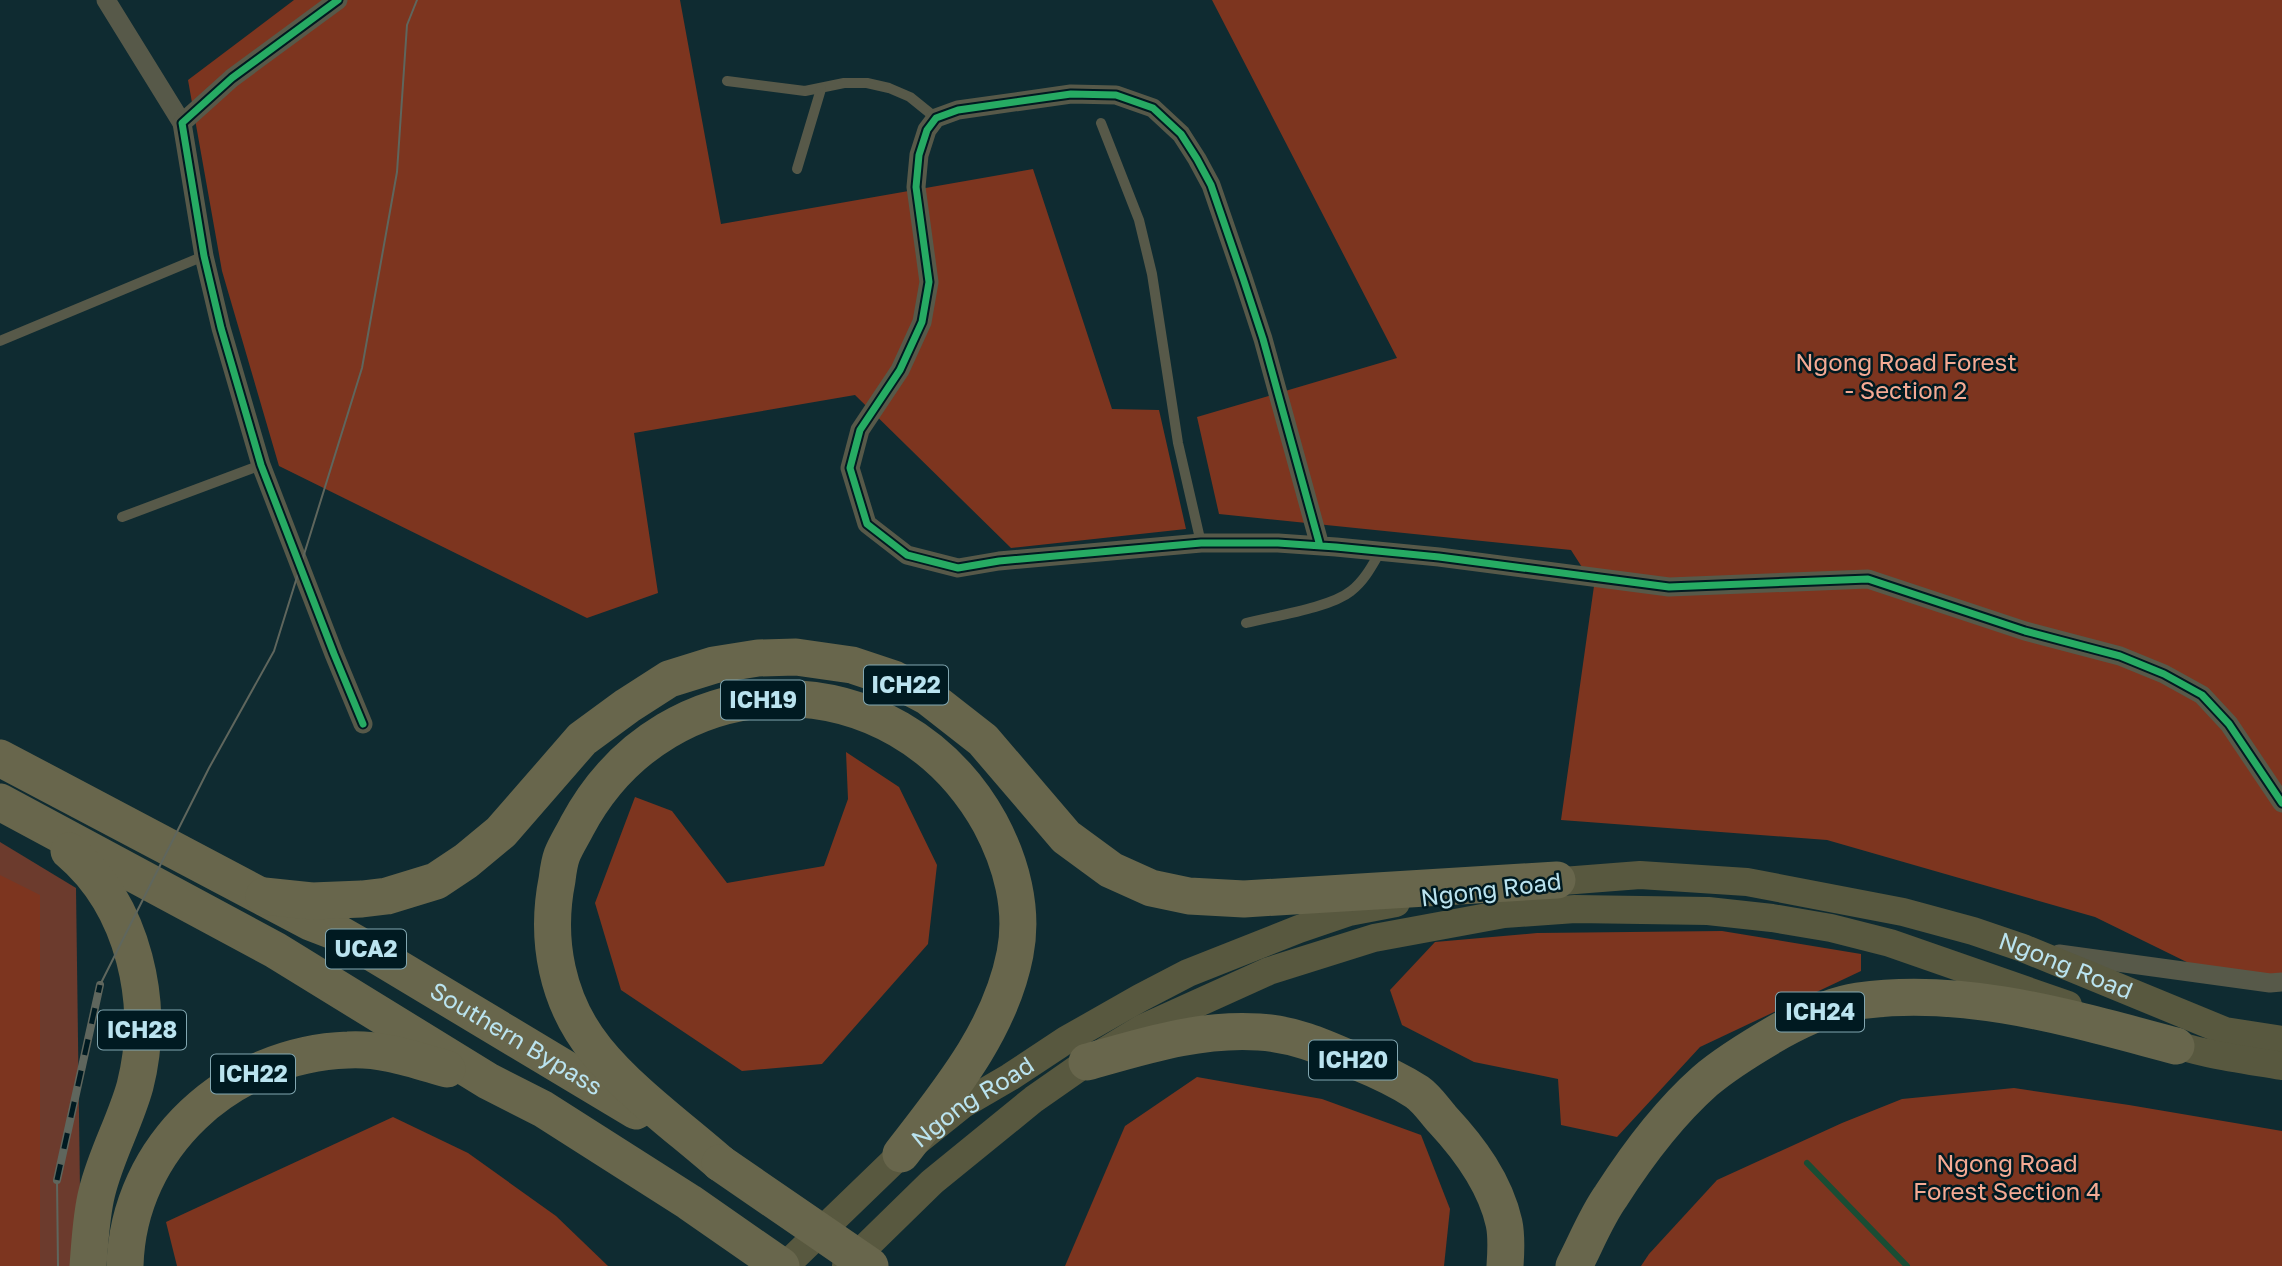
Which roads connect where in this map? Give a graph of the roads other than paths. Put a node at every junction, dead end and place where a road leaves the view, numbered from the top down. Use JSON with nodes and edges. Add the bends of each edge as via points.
{"nodes":[{"id":1,"x":106,"y":0,"type":"edge"},
{"id":2,"x":338,"y":0,"type":"edge"},
{"id":3,"x":727,"y":81,"type":"dead end"},
{"id":4,"x":821,"y":89,"type":"junction"},
{"id":5,"x":936,"y":118,"type":"junction"},
{"id":6,"x":182,"y":123,"type":"junction"},
{"id":7,"x":1101,"y":123,"type":"dead end"},
{"id":8,"x":797,"y":169,"type":"dead end"},
{"id":9,"x":204,"y":256,"type":"junction"},
{"id":10,"x":0,"y":341,"type":"edge"},
{"id":11,"x":261,"y":466,"type":"junction"},
{"id":12,"x":122,"y":517,"type":"dead end"},
{"id":13,"x":1202,"y":543,"type":"junction"},
{"id":14,"x":1320,"y":546,"type":"junction"},
{"id":15,"x":1381,"y":551,"type":"junction"},
{"id":16,"x":1246,"y":623,"type":"dead end"},
{"id":17,"x":363,"y":724,"type":"dead end"},
{"id":18,"x":0,"y":758,"type":"edge"},
{"id":19,"x":0,"y":802,"type":"edge"},
{"id":20,"x":2282,"y":803,"type":"edge"},
{"id":21,"x":37,"y":822,"type":"junction"},
{"id":22,"x":1557,"y":880,"type":"junction"},
{"id":23,"x":264,"y":896,"type":"junction"},
{"id":24,"x":2023,"y":948,"type":"junction"},
{"id":25,"x":2282,"y":982,"type":"edge"},
{"id":26,"x":2282,"y":1040,"type":"edge"},
{"id":27,"x":2176,"y":1046,"type":"junction"},
{"id":28,"x":1087,"y":1062,"type":"junction"},
{"id":29,"x":2282,"y":1066,"type":"edge"},
{"id":30,"x":488,"y":1081,"type":"junction"},
{"id":31,"x":901,"y":1154,"type":"junction"},
{"id":32,"x":720,"y":1163,"type":"junction"},
{"id":33,"x":88,"y":1266,"type":"edge"},
{"id":34,"x":125,"y":1266,"type":"edge"},
{"id":35,"x":783,"y":1266,"type":"edge"},
{"id":36,"x":846,"y":1266,"type":"edge"},
{"id":37,"x":870,"y":1266,"type":"edge"},
{"id":38,"x":1505,"y":1266,"type":"edge"},
{"id":39,"x":1574,"y":1266,"type":"edge"}],
"edges":[{"from":1,"to":6,"type":"street"},
{"from":2,"to":6,"type":"street","via":[[232,78]]},
{"from":3,"to":4,"type":"lane"},
{"from":4,"to":5,"type":"lane","via":[[844,83],[889,88],[910,97]]},
{"from":4,"to":8,"type":"lane"},
{"from":5,"to":13,"type":"street","via":[[919,155],[916,187],[929,282],[922,322],[900,370],[860,430],[850,468],[867,524],[906,555],[958,568]]},
{"from":5,"to":14,"type":"street","via":[[957,110],[1071,94],[1116,95],[1153,108],[1181,134],[1211,186],[1243,278]]},
{"from":6,"to":9,"type":"street"},
{"from":7,"to":13,"type":"lane","via":[[1139,219],[1178,443]]},
{"from":9,"to":10,"type":"lane"},
{"from":9,"to":11,"type":"street"},
{"from":11,"to":12,"type":"lane"},
{"from":11,"to":17,"type":"street"},
{"from":13,"to":14,"type":"street"},
{"from":14,"to":15,"type":"street"},
{"from":15,"to":16,"type":"lane","via":[[1349,593]]},
{"from":15,"to":20,"type":"street","via":[[1669,587],[1868,579],[2025,631],[2120,656],[2164,674],[2202,695],[2229,724]]},
{"from":18,"to":23,"type":"highway","name":"Southern Bypass","number":"UCA2"},
{"from":19,"to":21,"type":"highway","name":"Southern Bypass","number":"UCA2"},
{"from":21,"to":30,"type":"highway","name":"Southern Bypass","number":"UCA2","via":[[275,950]]},
{"from":21,"to":33,"type":"highway","number":"ICH28","via":[[89,867],[110,897],[127,936],[143,1000],[135,1086],[97,1191]]},
{"from":22,"to":23,"type":"highway","number":"ICH22","via":[[1244,899],[1189,896],[1152,887],[1111,870],[1066,837],[983,740],[928,697],[852,664],[758,657],[714,664],[669,679],[627,706],[582,739],[501,832],[436,881],[362,899],[312,901]]},
{"from":22,"to":24,"type":"main road","name":"Ngong Road","via":[[1640,875],[1746,882],[1903,912]]},
{"from":22,"to":31,"type":"main road","name":"Ngong Road","via":[[1349,912],[1188,973],[1066,1040],[962,1105]]},
{"from":23,"to":32,"type":"highway","name":"Southern Bypass","number":"UCA2","via":[[408,972]]},
{"from":24,"to":25,"type":"street"},
{"from":24,"to":26,"type":"main road","name":"Ngong Road","via":[[2225,1031]]},
{"from":27,"to":28,"type":"main road","name":"Ngong Road","via":[[2009,983],[1831,928],[1708,911],[1575,909],[1504,914],[1321,953],[1200,1001]]},
{"from":27,"to":29,"type":"main road","name":"Ngong Road"},
{"from":27,"to":39,"type":"highway","number":"ICH24","via":[[2036,1010],[1976,1001],[1916,997],[1856,1001],[1809,1016],[1753,1046],[1705,1081],[1656,1134],[1610,1197]]},
{"from":28,"to":36,"type":"main road","name":"Ngong Road","via":[[932,1182]]},
{"from":28,"to":38,"type":"highway","number":"ICH20","via":[[1191,1034],[1260,1032],[1325,1046],[1388,1074],[1420,1094],[1489,1181],[1504,1224]]},
{"from":30,"to":34,"type":"highway","number":"ICH22","via":[[413,1058],[348,1050],[295,1057],[234,1082],[206,1102],[159,1156],[141,1189],[125,1241]]},
{"from":30,"to":35,"type":"highway","name":"Southern Bypass","number":"UCA2","via":[[543,1109]]},
{"from":31,"to":32,"type":"highway","number":"ICH19","via":[[963,1073],[996,1010],[1016,953],[1013,879],[978,802],[928,748],[861,711],[784,698],[737,702],[700,714],[634,752],[587,808],[562,857],[554,893],[551,929],[555,964],[578,1024],[615,1072]]},
{"from":31,"to":35,"type":"main road","name":"Ngong Road"},
{"from":32,"to":37,"type":"highway","name":"Southern Bypass","number":"UCA2","bridge":true}]}
